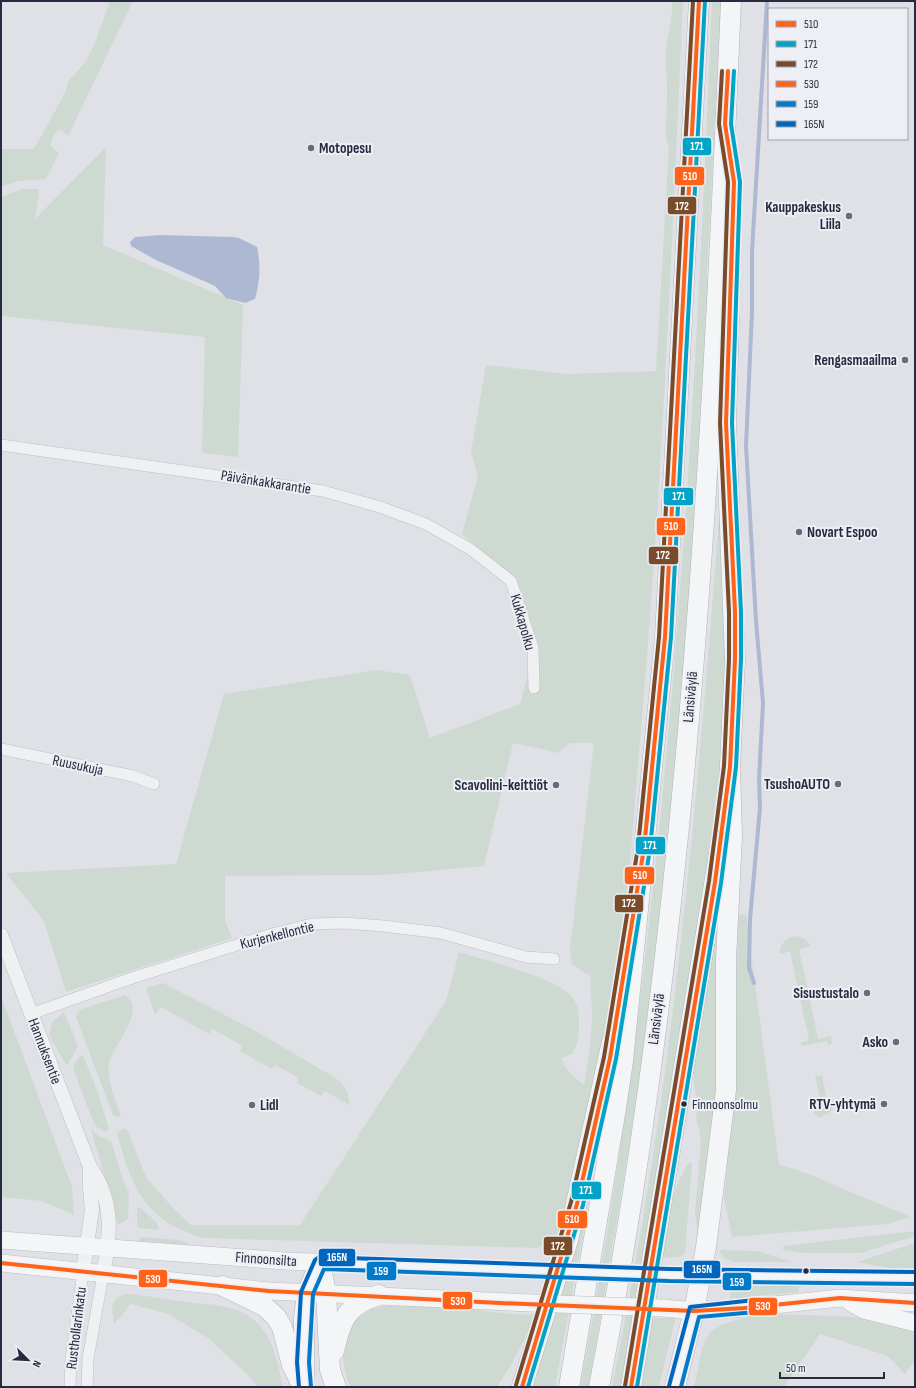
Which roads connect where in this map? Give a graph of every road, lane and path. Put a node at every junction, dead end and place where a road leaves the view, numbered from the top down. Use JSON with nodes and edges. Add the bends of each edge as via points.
{"nodes":[{"id":1,"x":699,"y":1,"type":"edge"},
{"id":2,"x":731,"y":1,"type":"edge"},
{"id":3,"x":725,"y":124,"type":"junction"},
{"id":4,"x":1,"y":444,"type":"edge"},
{"id":5,"x":511,"y":581,"type":"joint"},
{"id":6,"x":534,"y":688,"type":"dead end"},
{"id":7,"x":1,"y":749,"type":"edge"},
{"id":8,"x":730,"y":767,"type":"junction"},
{"id":9,"x":154,"y":784,"type":"dead end"},
{"id":10,"x":644,"y":848,"type":"junction"},
{"id":11,"x":1,"y":935,"type":"edge"},
{"id":12,"x":554,"y":959,"type":"dead end"},
{"id":13,"x":31,"y":1014,"type":"junction"},
{"id":14,"x":90,"y":1167,"type":"junction"},
{"id":15,"x":1,"y":1240,"type":"edge"},
{"id":16,"x":88,"y":1246,"type":"junction"},
{"id":17,"x":109,"y":1248,"type":"junction"},
{"id":18,"x":1,"y":1263,"type":"edge"},
{"id":19,"x":320,"y":1263,"type":"junction"},
{"id":20,"x":83,"y":1272,"type":"junction"},
{"id":21,"x":103,"y":1274,"type":"junction"},
{"id":22,"x":699,"y":1275,"type":"junction"},
{"id":23,"x":915,"y":1278,"type":"edge"},
{"id":24,"x":223,"y":1286,"type":"junction"},
{"id":25,"x":307,"y":1293,"type":"junction"},
{"id":26,"x":326,"y":1294,"type":"junction"},
{"id":27,"x":379,"y":1295,"type":"junction"},
{"id":28,"x":840,"y":1298,"type":"junction"},
{"id":29,"x":915,"y":1303,"type":"edge"},
{"id":30,"x":694,"y":1311,"type":"junction"},
{"id":31,"x":915,"y":1323,"type":"edge"},
{"id":32,"x":538,"y":1333,"type":"junction"},
{"id":33,"x":333,"y":1379,"type":"edge"},
{"id":34,"x":70,"y":1387,"type":"edge"},
{"id":35,"x":87,"y":1387,"type":"edge"},
{"id":36,"x":304,"y":1387,"type":"edge"},
{"id":37,"x":508,"y":1387,"type":"edge"},
{"id":38,"x":522,"y":1387,"type":"edge"},
{"id":39,"x":568,"y":1387,"type":"edge"},
{"id":40,"x":599,"y":1387,"type":"edge"},
{"id":41,"x":631,"y":1387,"type":"edge"},
{"id":42,"x":675,"y":1387,"type":"edge"}],
"edges":[{"from":1,"to":10,"type":"highway","name":"Länsiväylä","via":[[664,637]]},
{"from":2,"to":3,"type":"highway","name":"Länsiväylä"},
{"from":3,"to":8,"type":"highway","via":[[734,182],[726,423],[735,628]]},
{"from":3,"to":40,"type":"highway","name":"Länsiväylä","via":[[709,460],[677,850],[645,1113]]},
{"from":4,"to":5,"type":"street","name":"Päivänkakkarantie","via":[[323,491],[380,507],[426,524],[470,549]]},
{"from":5,"to":6,"type":"street","name":"Kukkapolku","via":[[533,648]]},
{"from":7,"to":9,"type":"street","name":"Ruusukuja","via":[[132,776]]},
{"from":8,"to":22,"type":"highway","via":[[732,836],[726,960],[726,1090],[714,1192]]},
{"from":8,"to":41,"type":"highway","via":[[715,882]]},
{"from":10,"to":32,"type":"highway","via":[[610,1058],[568,1240]]},
{"from":10,"to":39,"type":"highway","name":"Länsiväylä","via":[[616,1108]]},
{"from":11,"to":13,"type":"street","name":"Hannuksentie"},
{"from":12,"to":13,"type":"street","name":"Kurjenkellontie","via":[[526,957],[441,934],[383,926],[320,924],[272,934],[132,978]]},
{"from":13,"to":14,"type":"street","name":"Hannuksentie"},
{"from":14,"to":16,"type":"street","name":"Hannuksentie","via":[[92,1210]]},
{"from":14,"to":17,"type":"street","name":"Hannuksentie","via":[[101,1181],[109,1209]]},
{"from":15,"to":16,"type":"main road","name":"Finnoonsilta"},
{"from":16,"to":17,"type":"main road","name":"Finnoonsilta"},
{"from":16,"to":20,"type":"street","name":"Rusthollarinkatu"},
{"from":17,"to":19,"type":"main road","name":"Finnoonsilta"},
{"from":17,"to":21,"type":"street","name":"Hannuksentie"},
{"from":18,"to":20,"type":"main road","name":"Finnoonsilta"},
{"from":19,"to":22,"type":"main road","name":"Finnoonsilta","bridge":true},
{"from":19,"to":25,"type":"highway"},
{"from":19,"to":26,"type":"highway"},
{"from":20,"to":21,"type":"main road","name":"Finnoonsilta"},
{"from":20,"to":34,"type":"street","name":"Rusthollarinkatu","via":[[71,1359]]},
{"from":21,"to":24,"type":"main road","name":"Finnoonsilta"},
{"from":21,"to":35,"type":"street","name":"Rusthollarinkatu","via":[[88,1359]]},
{"from":22,"to":23,"type":"main road","name":"Finnoonsilta"},
{"from":22,"to":30,"type":"highway"},
{"from":24,"to":25,"type":"main road","name":"Finnoonsilta"},
{"from":24,"to":36,"type":"highway","via":[[264,1306],[276,1317],[282,1327],[292,1365]]},
{"from":25,"to":26,"type":"main road","name":"Finnoonsilta"},
{"from":25,"to":36,"type":"highway"},
{"from":26,"to":27,"type":"main road","name":"Finnoonsilta"},
{"from":26,"to":33,"type":"highway"},
{"from":27,"to":30,"type":"main road","name":"Finnoonsilta","bridge":true},
{"from":27,"to":33,"type":"highway","via":[[364,1299],[345,1316],[339,1333]]},
{"from":28,"to":29,"type":"main road","name":"Finnoonsilta"},
{"from":28,"to":30,"type":"main road","name":"Finnoonsilta"},
{"from":28,"to":31,"type":"main road","via":[[864,1310]]},
{"from":30,"to":42,"type":"highway"},
{"from":32,"to":37,"type":"highway"},
{"from":32,"to":38,"type":"highway"}]}
